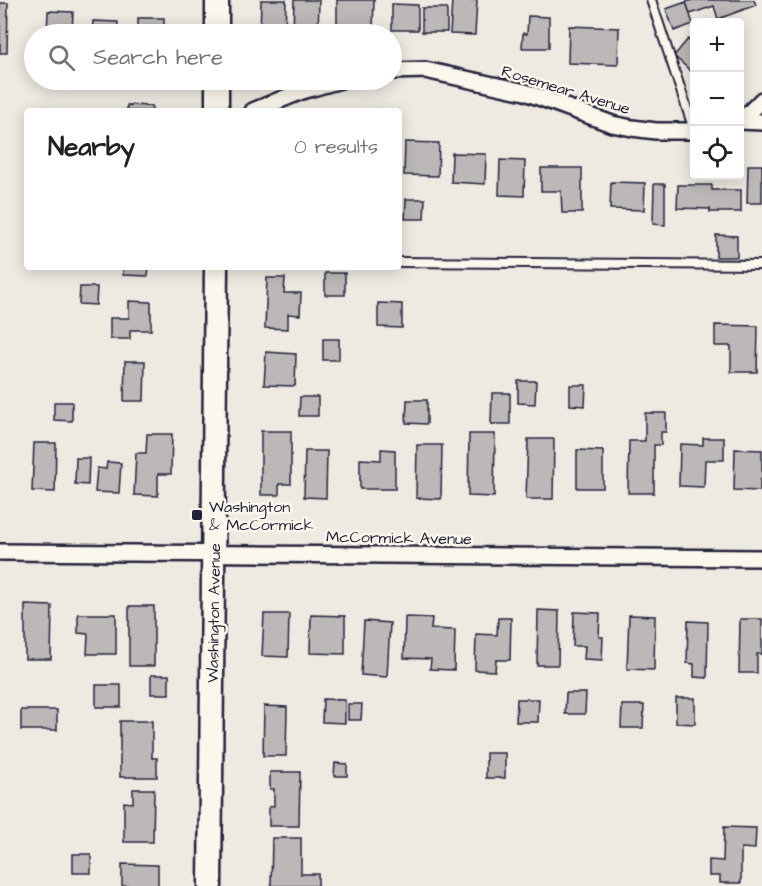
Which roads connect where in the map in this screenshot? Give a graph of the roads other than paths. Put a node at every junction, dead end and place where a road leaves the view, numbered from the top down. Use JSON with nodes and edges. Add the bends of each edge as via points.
{"nodes":[{"id":1,"x":217,"y":0,"type":"edge"},
{"id":2,"x":651,"y":0,"type":"edge"},
{"id":3,"x":217,"y":24,"type":"edge"},
{"id":4,"x":402,"y":71,"type":"edge"},
{"id":5,"x":217,"y":90,"type":"edge"},
{"id":6,"x":306,"y":90,"type":"edge"},
{"id":7,"x":762,"y":100,"type":"edge"},
{"id":8,"x":217,"y":108,"type":"edge"},
{"id":9,"x":260,"y":108,"type":"edge"},
{"id":10,"x":744,"y":117,"type":"edge"},
{"id":11,"x":744,"y":121,"type":"edge"},
{"id":12,"x":762,"y":122,"type":"edge"},
{"id":13,"x":693,"y":126,"type":"edge"},
{"id":14,"x":690,"y":130,"type":"edge"},
{"id":15,"x":402,"y":262,"type":"edge"},
{"id":16,"x":762,"y":265,"type":"edge"},
{"id":17,"x":216,"y":270,"type":"edge"},
{"id":18,"x":0,"y":552,"type":"edge"},
{"id":19,"x":214,"y":554,"type":"junction"},
{"id":20,"x":762,"y":558,"type":"edge"},
{"id":21,"x":210,"y":886,"type":"edge"}],
"edges":[{"from":1,"to":3,"type":"street"},
{"from":2,"to":13,"type":"lane"},
{"from":4,"to":14,"type":"street","name":"Rosemear Avenue","via":[[425,70],[525,92],[612,124]]},
{"from":5,"to":8,"type":"street"},
{"from":6,"to":9,"type":"street"},
{"from":7,"to":10,"type":"street"},
{"from":11,"to":12,"type":"street"},
{"from":15,"to":16,"type":"lane"},
{"from":17,"to":19,"type":"street","name":"Washington Avenue"},
{"from":18,"to":19,"type":"street","name":"McCormick Avenue"},
{"from":19,"to":20,"type":"street","name":"McCormick Avenue"},
{"from":19,"to":21,"type":"street","name":"Washington Avenue"}]}
